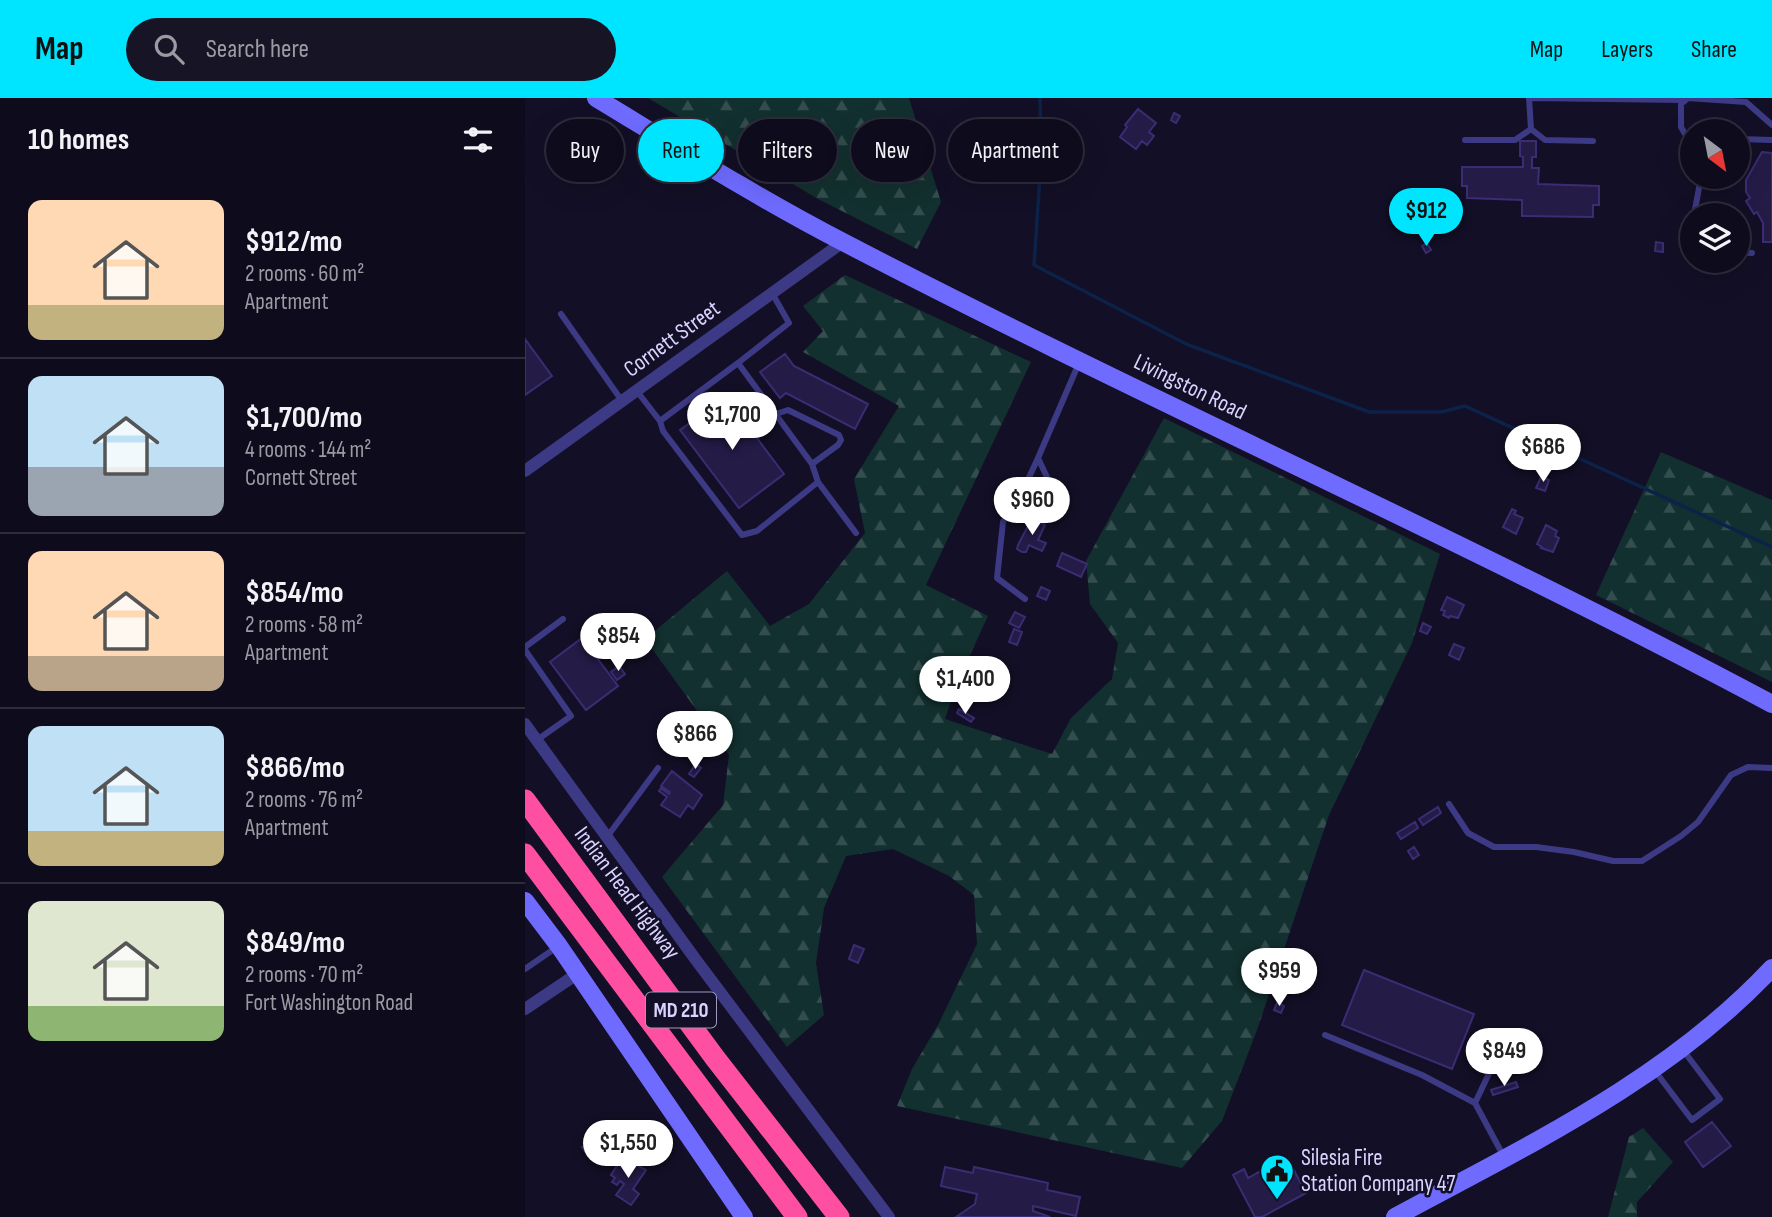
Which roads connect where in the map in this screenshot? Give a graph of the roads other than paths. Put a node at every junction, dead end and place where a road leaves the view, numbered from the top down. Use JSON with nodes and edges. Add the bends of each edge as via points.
{"nodes":[{"id":1,"x":596,"y":98,"type":"edge"},
{"id":2,"x":1683,"y":100,"type":"junction"},
{"id":3,"x":1682,"y":119,"type":"edge"},
{"id":4,"x":1772,"y":125,"type":"edge"},
{"id":5,"x":1531,"y":129,"type":"junction"},
{"id":6,"x":1750,"y":139,"type":"edge"},
{"id":7,"x":1465,"y":140,"type":"dead end"},
{"id":8,"x":1772,"y":140,"type":"edge"},
{"id":9,"x":1593,"y":141,"type":"dead end"},
{"id":10,"x":843,"y":242,"type":"junction"},
{"id":11,"x":772,"y":293,"type":"junction"},
{"id":12,"x":561,"y":314,"type":"dead end"},
{"id":13,"x":1080,"y":361,"type":"junction"},
{"id":14,"x":739,"y":363,"type":"junction"},
{"id":15,"x":636,"y":390,"type":"junction"},
{"id":16,"x":622,"y":401,"type":"junction"},
{"id":17,"x":776,"y":414,"type":"junction"},
{"id":18,"x":660,"y":421,"type":"junction"},
{"id":19,"x":1038,"y":458,"type":"junction"},
{"id":20,"x":812,"y":464,"type":"junction"},
{"id":21,"x":525,"y":471,"type":"edge"},
{"id":22,"x":818,"y":482,"type":"junction"},
{"id":23,"x":1053,"y":490,"type":"dead end"},
{"id":24,"x":856,"y":533,"type":"dead end"},
{"id":25,"x":1025,"y":599,"type":"dead end"},
{"id":26,"x":563,"y":620,"type":"dead end"},
{"id":27,"x":525,"y":649,"type":"edge"},
{"id":28,"x":1772,"y":704,"type":"edge"},
{"id":29,"x":525,"y":724,"type":"edge"},
{"id":30,"x":537,"y":740,"type":"junction"},
{"id":31,"x":658,"y":768,"type":"dead end"},
{"id":32,"x":1772,"y":768,"type":"edge"},
{"id":33,"x":525,"y":800,"type":"edge"},
{"id":34,"x":1449,"y":804,"type":"dead end"},
{"id":35,"x":607,"y":837,"type":"junction"},
{"id":36,"x":525,"y":854,"type":"edge"},
{"id":37,"x":525,"y":901,"type":"edge"},
{"id":38,"x":559,"y":946,"type":"junction"},
{"id":39,"x":1772,"y":968,"type":"edge"},
{"id":40,"x":525,"y":969,"type":"edge"},
{"id":41,"x":577,"y":974,"type":"junction"},
{"id":42,"x":525,"y":1009,"type":"edge"},
{"id":43,"x":1325,"y":1035,"type":"dead end"},
{"id":44,"x":1683,"y":1049,"type":"junction"},
{"id":45,"x":1495,"y":1063,"type":"dead end"},
{"id":46,"x":1654,"y":1070,"type":"junction"},
{"id":47,"x":1475,"y":1103,"type":"junction"},
{"id":48,"x":1505,"y":1158,"type":"junction"},
{"id":49,"x":744,"y":1217,"type":"edge"},
{"id":50,"x":797,"y":1217,"type":"edge"},
{"id":51,"x":839,"y":1217,"type":"edge"},
{"id":52,"x":889,"y":1217,"type":"edge"},
{"id":53,"x":1395,"y":1217,"type":"edge"}],
"edges":[{"from":1,"to":10,"type":"main road","name":"Livingston Road"},
{"from":2,"to":3,"type":"lane"},
{"from":2,"to":4,"type":"lane","via":[[1746,102]]},
{"from":2,"to":5,"type":"lane","via":[[1529,98]]},
{"from":5,"to":7,"type":"lane","via":[[1515,140]]},
{"from":5,"to":9,"type":"lane","via":[[1545,140]]},
{"from":6,"to":8,"type":"lane"},
{"from":10,"to":11,"type":"street","name":"Cornett Street"},
{"from":10,"to":13,"type":"main road","name":"Livingston Road"},
{"from":11,"to":14,"type":"lane","via":[[789,323]]},
{"from":11,"to":15,"type":"street","name":"Cornett Street"},
{"from":12,"to":16,"type":"lane"},
{"from":13,"to":19,"type":"lane"},
{"from":13,"to":28,"type":"main road","name":"Livingston Road","via":[[1507,568]]},
{"from":14,"to":17,"type":"lane"},
{"from":14,"to":18,"type":"lane"},
{"from":15,"to":16,"type":"street","name":"Cornett Street"},
{"from":15,"to":18,"type":"lane"},
{"from":16,"to":21,"type":"street","name":"Cornett Street"},
{"from":17,"to":20,"type":"lane"},
{"from":17,"to":20,"type":"lane","via":[[788,410],[839,435],[838,445]]},
{"from":18,"to":22,"type":"lane","via":[[742,535],[757,531]]},
{"from":19,"to":23,"type":"lane"},
{"from":19,"to":25,"type":"lane","via":[[1003,522],[997,578]]},
{"from":20,"to":22,"type":"lane"},
{"from":22,"to":24,"type":"lane"},
{"from":26,"to":27,"type":"lane"},
{"from":27,"to":30,"type":"lane","via":[[572,716]]},
{"from":29,"to":30,"type":"street"},
{"from":30,"to":35,"type":"street"},
{"from":31,"to":35,"type":"lane"},
{"from":32,"to":34,"type":"lane","via":[[1748,766],[1731,775],[1698,822],[1641,861],[1613,862],[1535,847],[1494,847],[1468,832]]},
{"from":33,"to":51,"type":"highway","name":"Indian Head Highway","number":"MD 210"},
{"from":35,"to":52,"type":"street"},
{"from":36,"to":50,"type":"highway","number":"MD 210"},
{"from":37,"to":38,"type":"main road"},
{"from":38,"to":40,"type":"lane"},
{"from":38,"to":41,"type":"main road"},
{"from":39,"to":44,"type":"main road"},
{"from":41,"to":42,"type":"street"},
{"from":41,"to":49,"type":"main road"},
{"from":43,"to":47,"type":"lane","via":[[1422,1075]]},
{"from":44,"to":46,"type":"main road"},
{"from":44,"to":46,"type":"lane","via":[[1720,1099],[1692,1120]]},
{"from":45,"to":47,"type":"lane"},
{"from":46,"to":48,"type":"main road"},
{"from":47,"to":48,"type":"lane"},
{"from":48,"to":53,"type":"main road"}]}
